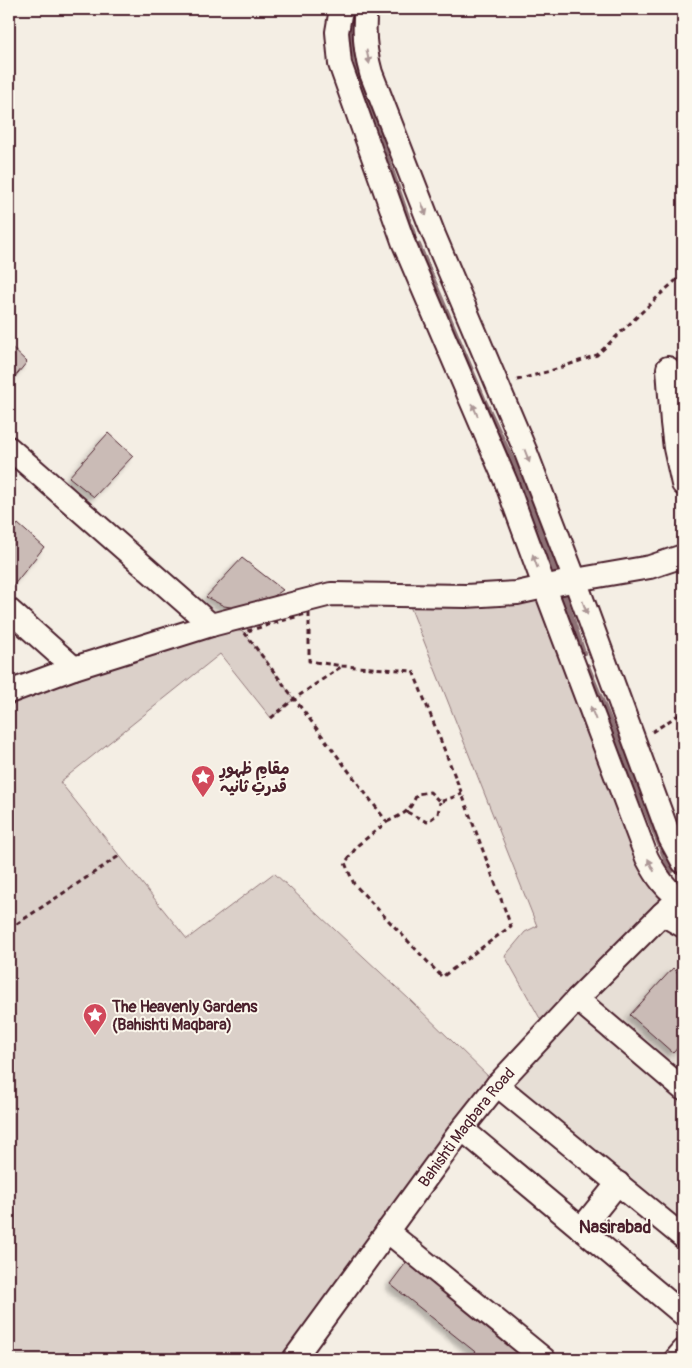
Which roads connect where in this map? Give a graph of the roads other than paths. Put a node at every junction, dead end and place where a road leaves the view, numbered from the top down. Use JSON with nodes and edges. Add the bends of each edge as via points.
{"nodes":[{"id":1,"x":341,"y":9,"type":"edge"},
{"id":2,"x":366,"y":9,"type":"edge"},
{"id":3,"x":417,"y":239,"type":"junction"},
{"id":4,"x":668,"y":368,"type":"dead end"},
{"id":5,"x":9,"y":448,"type":"edge"},
{"id":6,"x":683,"y":484,"type":"edge"},
{"id":7,"x":683,"y":556,"type":"edge"},
{"id":8,"x":575,"y":580,"type":"junction"},
{"id":9,"x":545,"y":588,"type":"junction"},
{"id":10,"x":9,"y":610,"type":"edge"},
{"id":11,"x":211,"y":625,"type":"junction"},
{"id":12,"x":74,"y":668,"type":"junction"},
{"id":13,"x":9,"y":692,"type":"edge"},
{"id":14,"x":683,"y":862,"type":"edge"},
{"id":15,"x":682,"y":898,"type":"edge"},
{"id":16,"x":662,"y":914,"type":"junction"},
{"id":17,"x":683,"y":926,"type":"edge"},
{"id":18,"x":577,"y":999,"type":"junction"},
{"id":19,"x":497,"y":1084,"type":"junction"},
{"id":20,"x":683,"y":1089,"type":"edge"},
{"id":21,"x":462,"y":1129,"type":"junction"},
{"id":22,"x":618,"y":1183,"type":"junction"},
{"id":23,"x":581,"y":1229,"type":"junction"},
{"id":24,"x":387,"y":1231,"type":"junction"},
{"id":25,"x":683,"y":1237,"type":"edge"},
{"id":26,"x":683,"y":1314,"type":"edge"},
{"id":27,"x":683,"y":1351,"type":"edge"},
{"id":28,"x":294,"y":1359,"type":"edge"},
{"id":29,"x":544,"y":1359,"type":"edge"},
{"id":30,"x":676,"y":1359,"type":"edge"}],
"edges":[{"from":1,"to":3,"type":"street","via":[[337,32],[340,64]]},
{"from":2,"to":3,"type":"street","one_way":true,"via":[[364,40],[367,59]]},
{"from":3,"to":8,"type":"street","one_way":true,"via":[[497,385]]},
{"from":9,"to":3,"type":"street","one_way":true},
{"from":4,"to":6,"type":"street","via":[[675,448]]},
{"from":5,"to":11,"type":"street"},
{"from":7,"to":8,"type":"street","via":[[650,568]]},
{"from":8,"to":9,"type":"street"},
{"from":8,"to":14,"type":"street","one_way":true,"via":[[670,838]]},
{"from":9,"to":11,"type":"street","via":[[466,596],[331,594]]},
{"from":15,"to":9,"type":"street","one_way":true,"via":[[660,881],[648,858]]},
{"from":10,"to":12,"type":"street"},
{"from":11,"to":12,"type":"street"},
{"from":12,"to":13,"type":"street"},
{"from":15,"to":16,"type":"street","name":"Bahishti Maqbara Road"},
{"from":16,"to":17,"type":"street"},
{"from":16,"to":18,"type":"street","name":"Bahishti Maqbara Road"},
{"from":18,"to":19,"type":"street","name":"Bahishti Maqbara Road"},
{"from":18,"to":20,"type":"street"},
{"from":19,"to":21,"type":"street","name":"Bahishti Maqbara Road"},
{"from":19,"to":22,"type":"street"},
{"from":21,"to":23,"type":"street"},
{"from":21,"to":24,"type":"street","name":"Bahishti Maqbara Road"},
{"from":22,"to":23,"type":"street"},
{"from":22,"to":25,"type":"street"},
{"from":23,"to":26,"type":"street"},
{"from":24,"to":28,"type":"street","name":"Bahishti Maqbara Road"},
{"from":24,"to":29,"type":"street"},
{"from":27,"to":30,"type":"street"}]}
